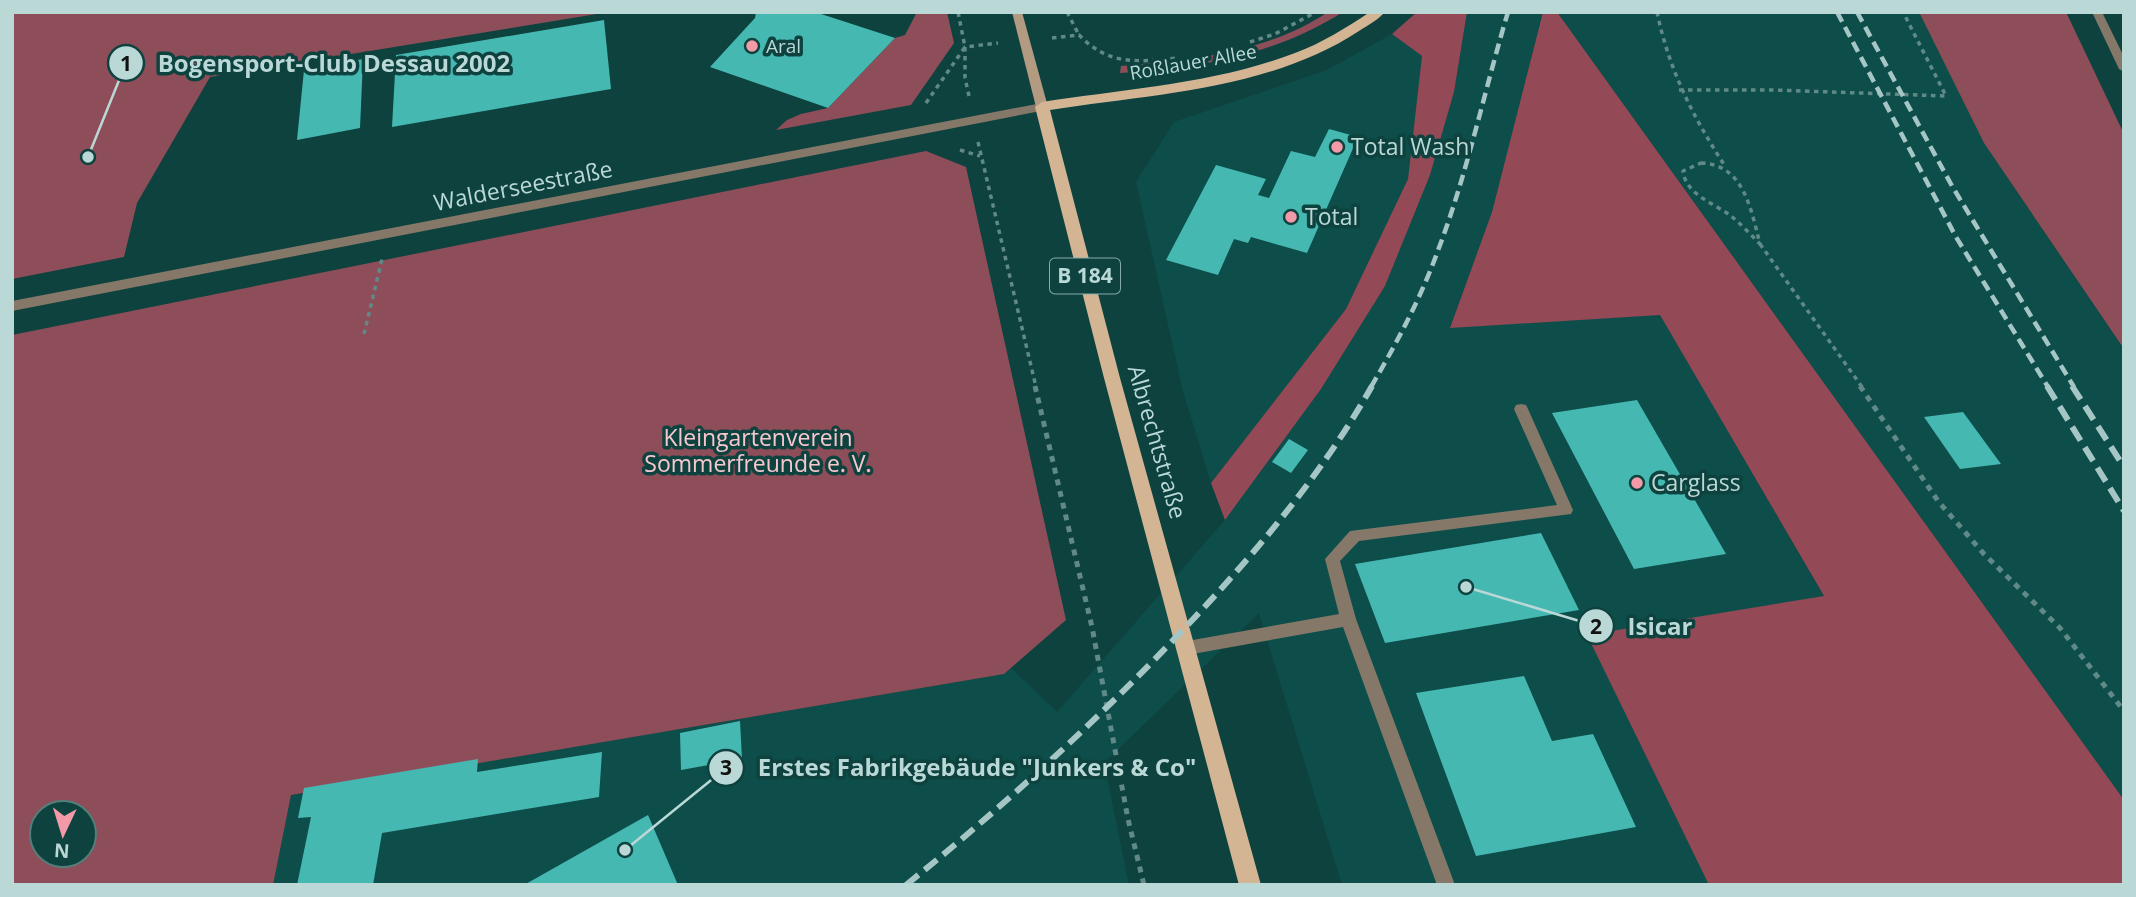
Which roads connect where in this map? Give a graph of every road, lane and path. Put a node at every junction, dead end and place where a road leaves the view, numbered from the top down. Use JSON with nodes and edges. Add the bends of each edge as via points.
{"nodes":[{"id":1,"x":958,"y":12,"type":"edge"},
{"id":2,"x":1017,"y":12,"type":"edge"},
{"id":3,"x":1067,"y":12,"type":"edge"},
{"id":4,"x":1316,"y":12,"type":"edge"},
{"id":5,"x":1379,"y":12,"type":"edge"},
{"id":6,"x":1657,"y":12,"type":"edge"},
{"id":7,"x":1903,"y":12,"type":"edge"},
{"id":8,"x":2097,"y":12,"type":"edge"},
{"id":9,"x":1079,"y":35,"type":"junction"},
{"id":10,"x":1025,"y":41,"type":"junction"},
{"id":11,"x":1241,"y":45,"type":"dead end"},
{"id":12,"x":965,"y":47,"type":"junction"},
{"id":13,"x":1187,"y":57,"type":"dead end"},
{"id":14,"x":2124,"y":69,"type":"edge"},
{"id":15,"x":1679,"y":90,"type":"junction"},
{"id":16,"x":1042,"y":107,"type":"junction"},
{"id":17,"x":974,"y":120,"type":"junction"},
{"id":18,"x":905,"y":133,"type":"junction"},
{"id":19,"x":1725,"y":167,"type":"junction"},
{"id":20,"x":384,"y":234,"type":"junction"},
{"id":21,"x":1760,"y":244,"type":"junction"},
{"id":22,"x":12,"y":306,"type":"edge"},
{"id":23,"x":364,"y":334,"type":"dead end"},
{"id":24,"x":1521,"y":409,"type":"dead end"},
{"id":25,"x":1348,"y":618,"type":"junction"},
{"id":26,"x":1187,"y":648,"type":"junction"},
{"id":27,"x":2124,"y":711,"type":"edge"},
{"id":28,"x":1144,"y":885,"type":"edge"},
{"id":29,"x":1250,"y":885,"type":"edge"},
{"id":30,"x":1446,"y":885,"type":"edge"}],
"edges":[{"from":1,"to":12,"type":"path"},
{"from":2,"to":10,"type":"main road","name":"Albrechtstraße"},
{"from":3,"to":9,"type":"path"},
{"from":4,"to":11,"type":"path","via":[[1275,34]]},
{"from":5,"to":16,"type":"main road","name":"Roßlauer Allee","via":[[1332,44],[1275,67],[1219,81]]},
{"from":6,"to":15,"type":"path"},
{"from":7,"to":15,"type":"path","via":[[1946,96]]},
{"from":8,"to":14,"type":"street"},
{"from":9,"to":10,"type":"path"},
{"from":9,"to":13,"type":"path","via":[[1098,54],[1115,59],[1136,62]]},
{"from":10,"to":12,"type":"path"},
{"from":10,"to":16,"type":"main road","name":"Albrechtstraße"},
{"from":12,"to":17,"type":"path","via":[[965,78]]},
{"from":12,"to":18,"type":"path"},
{"from":15,"to":19,"type":"path"},
{"from":16,"to":17,"type":"street","name":"Walderseestraße"},
{"from":16,"to":26,"type":"main road","name":"Albrechtstraße","number":"B 184"},
{"from":17,"to":18,"type":"street","name":"Walderseestraße"},
{"from":17,"to":28,"type":"path","via":[[1092,627]]},
{"from":18,"to":20,"type":"street","name":"Walderseestraße"},
{"from":19,"to":21,"type":"path","via":[[1740,181]]},
{"from":19,"to":21,"type":"path","via":[[1694,164],[1683,171],[1684,180]]},
{"from":20,"to":22,"type":"street","name":"Walderseestraße"},
{"from":20,"to":23,"type":"path"},
{"from":21,"to":27,"type":"path","via":[[1938,501],[1984,554],[2060,628]]},
{"from":24,"to":25,"type":"street","via":[[1566,510],[1355,534],[1332,559]]},
{"from":25,"to":26,"type":"street"},
{"from":25,"to":30,"type":"street"},
{"from":26,"to":29,"type":"main road","name":"Albrechtstraße","number":"B 184"}]}
